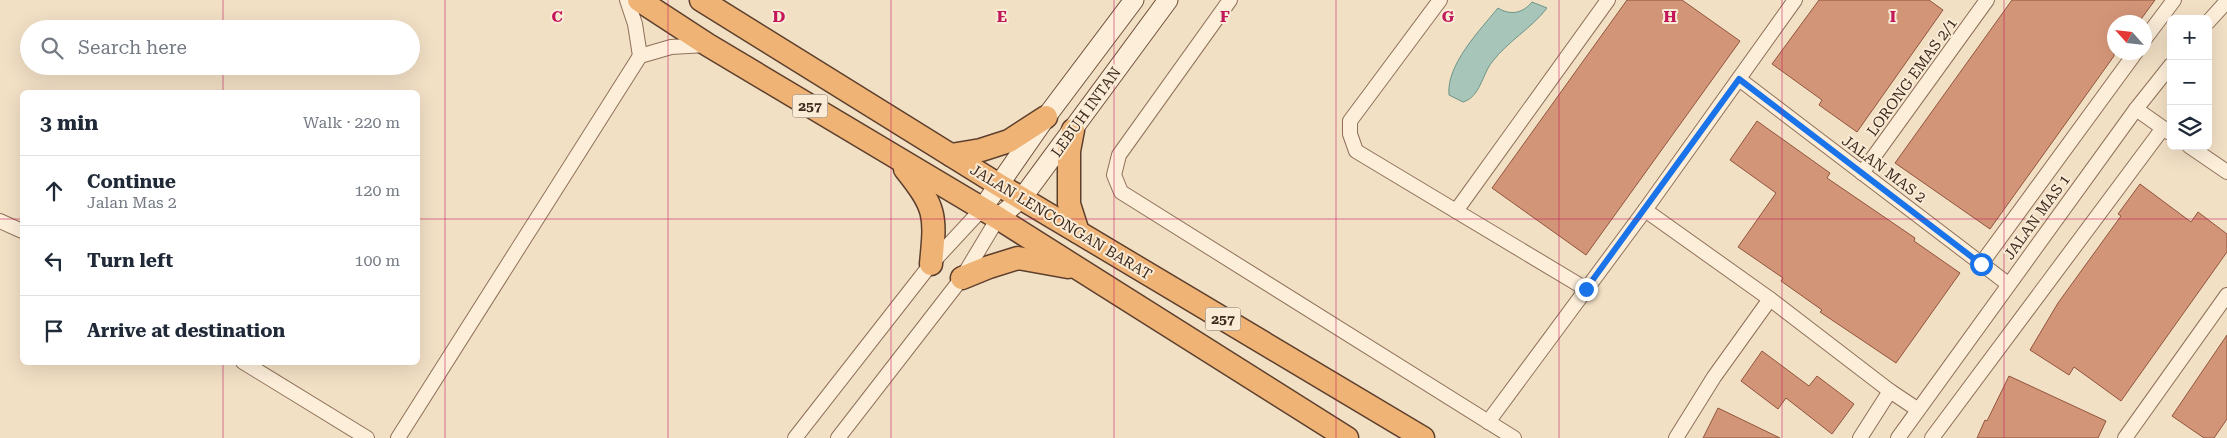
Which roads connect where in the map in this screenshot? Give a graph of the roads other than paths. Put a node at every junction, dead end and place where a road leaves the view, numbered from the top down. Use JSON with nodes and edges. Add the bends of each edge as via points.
{"nodes":[{"id":1,"x":627,"y":0,"type":"edge"},
{"id":2,"x":639,"y":0,"type":"edge"},
{"id":3,"x":701,"y":0,"type":"edge"},
{"id":4,"x":1134,"y":0,"type":"edge"},
{"id":5,"x":1168,"y":0,"type":"edge"},
{"id":6,"x":1230,"y":0,"type":"edge"},
{"id":7,"x":1440,"y":0,"type":"edge"},
{"id":8,"x":1608,"y":0,"type":"edge"},
{"id":9,"x":1795,"y":0,"type":"edge"},
{"id":10,"x":1987,"y":0,"type":"edge"},
{"id":11,"x":2174,"y":0,"type":"edge"},
{"id":12,"x":2227,"y":1,"type":"edge"},
{"id":13,"x":2212,"y":18,"type":"edge"},
{"id":14,"x":2152,"y":29,"type":"edge"},
{"id":15,"x":708,"y":45,"type":"junction"},
{"id":16,"x":640,"y":56,"type":"junction"},
{"id":17,"x":2130,"y":60,"type":"edge"},
{"id":18,"x":2167,"y":70,"type":"edge"},
{"id":19,"x":1739,"y":79,"type":"junction"},
{"id":20,"x":2136,"y":109,"type":"junction"},
{"id":21,"x":1046,"y":117,"type":"junction"},
{"id":22,"x":1073,"y":130,"type":"junction"},
{"id":23,"x":2167,"y":130,"type":"edge"},
{"id":24,"x":2196,"y":150,"type":"edge"},
{"id":25,"x":951,"y":156,"type":"junction"},
{"id":26,"x":897,"y":158,"type":"junction"},
{"id":27,"x":2227,"y":172,"type":"edge"},
{"id":28,"x":1862,"y":173,"type":"junction"},
{"id":29,"x":999,"y":186,"type":"junction"},
{"id":30,"x":1022,"y":198,"type":"junction"},
{"id":31,"x":1645,"y":210,"type":"junction"},
{"id":32,"x":1456,"y":211,"type":"junction"},
{"id":33,"x":990,"y":214,"type":"junction"},
{"id":34,"x":0,"y":221,"type":"edge"},
{"id":35,"x":20,"y":230,"type":"edge"},
{"id":36,"x":1078,"y":232,"type":"junction"},
{"id":37,"x":931,"y":264,"type":"junction"},
{"id":38,"x":1981,"y":264,"type":"junction"},
{"id":39,"x":1083,"y":271,"type":"junction"},
{"id":40,"x":962,"y":278,"type":"junction"},
{"id":41,"x":2008,"y":284,"type":"junction"},
{"id":42,"x":1586,"y":289,"type":"junction"},
{"id":43,"x":2227,"y":295,"type":"edge"},
{"id":44,"x":1770,"y":299,"type":"junction"},
{"id":45,"x":247,"y":365,"type":"edge"},
{"id":46,"x":1890,"y":391,"type":"junction"},
{"id":47,"x":1918,"y":409,"type":"junction"},
{"id":48,"x":1488,"y":422,"type":"junction"},
{"id":49,"x":366,"y":438,"type":"edge"},
{"id":50,"x":398,"y":438,"type":"edge"},
{"id":51,"x":795,"y":438,"type":"edge"},
{"id":52,"x":838,"y":438,"type":"edge"},
{"id":53,"x":1347,"y":438,"type":"edge"},
{"id":54,"x":1423,"y":438,"type":"edge"},
{"id":55,"x":1514,"y":438,"type":"edge"},
{"id":56,"x":1676,"y":438,"type":"edge"},
{"id":57,"x":1860,"y":438,"type":"edge"},
{"id":58,"x":1898,"y":438,"type":"edge"},
{"id":59,"x":1932,"y":438,"type":"edge"},
{"id":60,"x":2125,"y":438,"type":"edge"}],
"edges":[{"from":1,"to":16,"type":"street"},
{"from":2,"to":15,"type":"highway","name":"JALAN LENCONGAN BARAT","number":"257"},
{"from":3,"to":25,"type":"highway","name":"JALAN LENCONGAN BARAT","number":"257"},
{"from":4,"to":21,"type":"main road","name":"LEBUH INTAN"},
{"from":5,"to":22,"type":"main road","name":"LEBUH INTAN"},
{"from":6,"to":48,"type":"street","via":[[1119,155],[1114,175],[1121,192]]},
{"from":7,"to":32,"type":"street","via":[[1350,121],[1350,134],[1356,151]]},
{"from":8,"to":32,"type":"street"},
{"from":9,"to":19,"type":"street"},
{"from":10,"to":28,"type":"street","name":"LORONG EMAS 2/1"},
{"from":11,"to":14,"type":"street"},
{"from":12,"to":13,"type":"street"},
{"from":15,"to":16,"type":"street","via":[[671,47]]},
{"from":15,"to":26,"type":"highway","name":"JALAN LENCONGAN BARAT","number":"257"},
{"from":16,"to":50,"type":"street"},
{"from":17,"to":38,"type":"street"},
{"from":18,"to":20,"type":"street","name":"JALAN MAS 1"},
{"from":19,"to":28,"type":"street","name":"JALAN MAS 2"},
{"from":19,"to":31,"type":"street"},
{"from":20,"to":23,"type":"street"},
{"from":20,"to":41,"type":"street","name":"JALAN MAS 1"},
{"from":21,"to":25,"type":"highway","via":[[1009,141]]},
{"from":21,"to":29,"type":"main road","name":"LEBUH INTAN"},
{"from":22,"to":30,"type":"main road","name":"LEBUH INTAN"},
{"from":22,"to":36,"type":"highway","via":[[1069,151],[1069,204]]},
{"from":23,"to":59,"type":"street"},
{"from":24,"to":27,"type":"street"},
{"from":25,"to":29,"type":"highway","name":"JALAN LENCONGAN BARAT","number":"257"},
{"from":26,"to":33,"type":"highway","name":"JALAN LENCONGAN BARAT","number":"257"},
{"from":26,"to":37,"type":"highway","via":[[925,195],[933,213]]},
{"from":28,"to":38,"type":"street","name":"JALAN MAS 2"},
{"from":29,"to":30,"type":"highway","name":"JALAN LENCONGAN BARAT","number":"257"},
{"from":29,"to":33,"type":"main road","name":"LEBUH INTAN"},
{"from":30,"to":33,"type":"main road","name":"LEBUH INTAN"},
{"from":30,"to":36,"type":"highway","name":"JALAN LENCONGAN BARAT","number":"257"},
{"from":31,"to":42,"type":"street"},
{"from":31,"to":44,"type":"street"},
{"from":32,"to":42,"type":"street"},
{"from":33,"to":37,"type":"street"},
{"from":33,"to":39,"type":"highway","name":"JALAN LENCONGAN BARAT","number":"257"},
{"from":33,"to":40,"type":"street"},
{"from":34,"to":35,"type":"street"},
{"from":36,"to":54,"type":"highway","name":"JALAN LENCONGAN BARAT","number":"257"},
{"from":37,"to":51,"type":"street"},
{"from":38,"to":41,"type":"street","name":"JALAN MAS 2"},
{"from":39,"to":40,"type":"highway","via":[[1018,258]]},
{"from":39,"to":53,"type":"highway","name":"JALAN LENCONGAN BARAT","number":"257"},
{"from":40,"to":52,"type":"street"},
{"from":41,"to":47,"type":"street","name":"JALAN MAS 1"},
{"from":42,"to":48,"type":"street"},
{"from":43,"to":60,"type":"street"},
{"from":44,"to":46,"type":"street"},
{"from":44,"to":56,"type":"street","via":[[1714,376]]},
{"from":45,"to":49,"type":"street"},
{"from":46,"to":47,"type":"street"},
{"from":46,"to":57,"type":"street"},
{"from":47,"to":58,"type":"street","name":"JALAN MAS 1"},
{"from":48,"to":55,"type":"street"}]}
